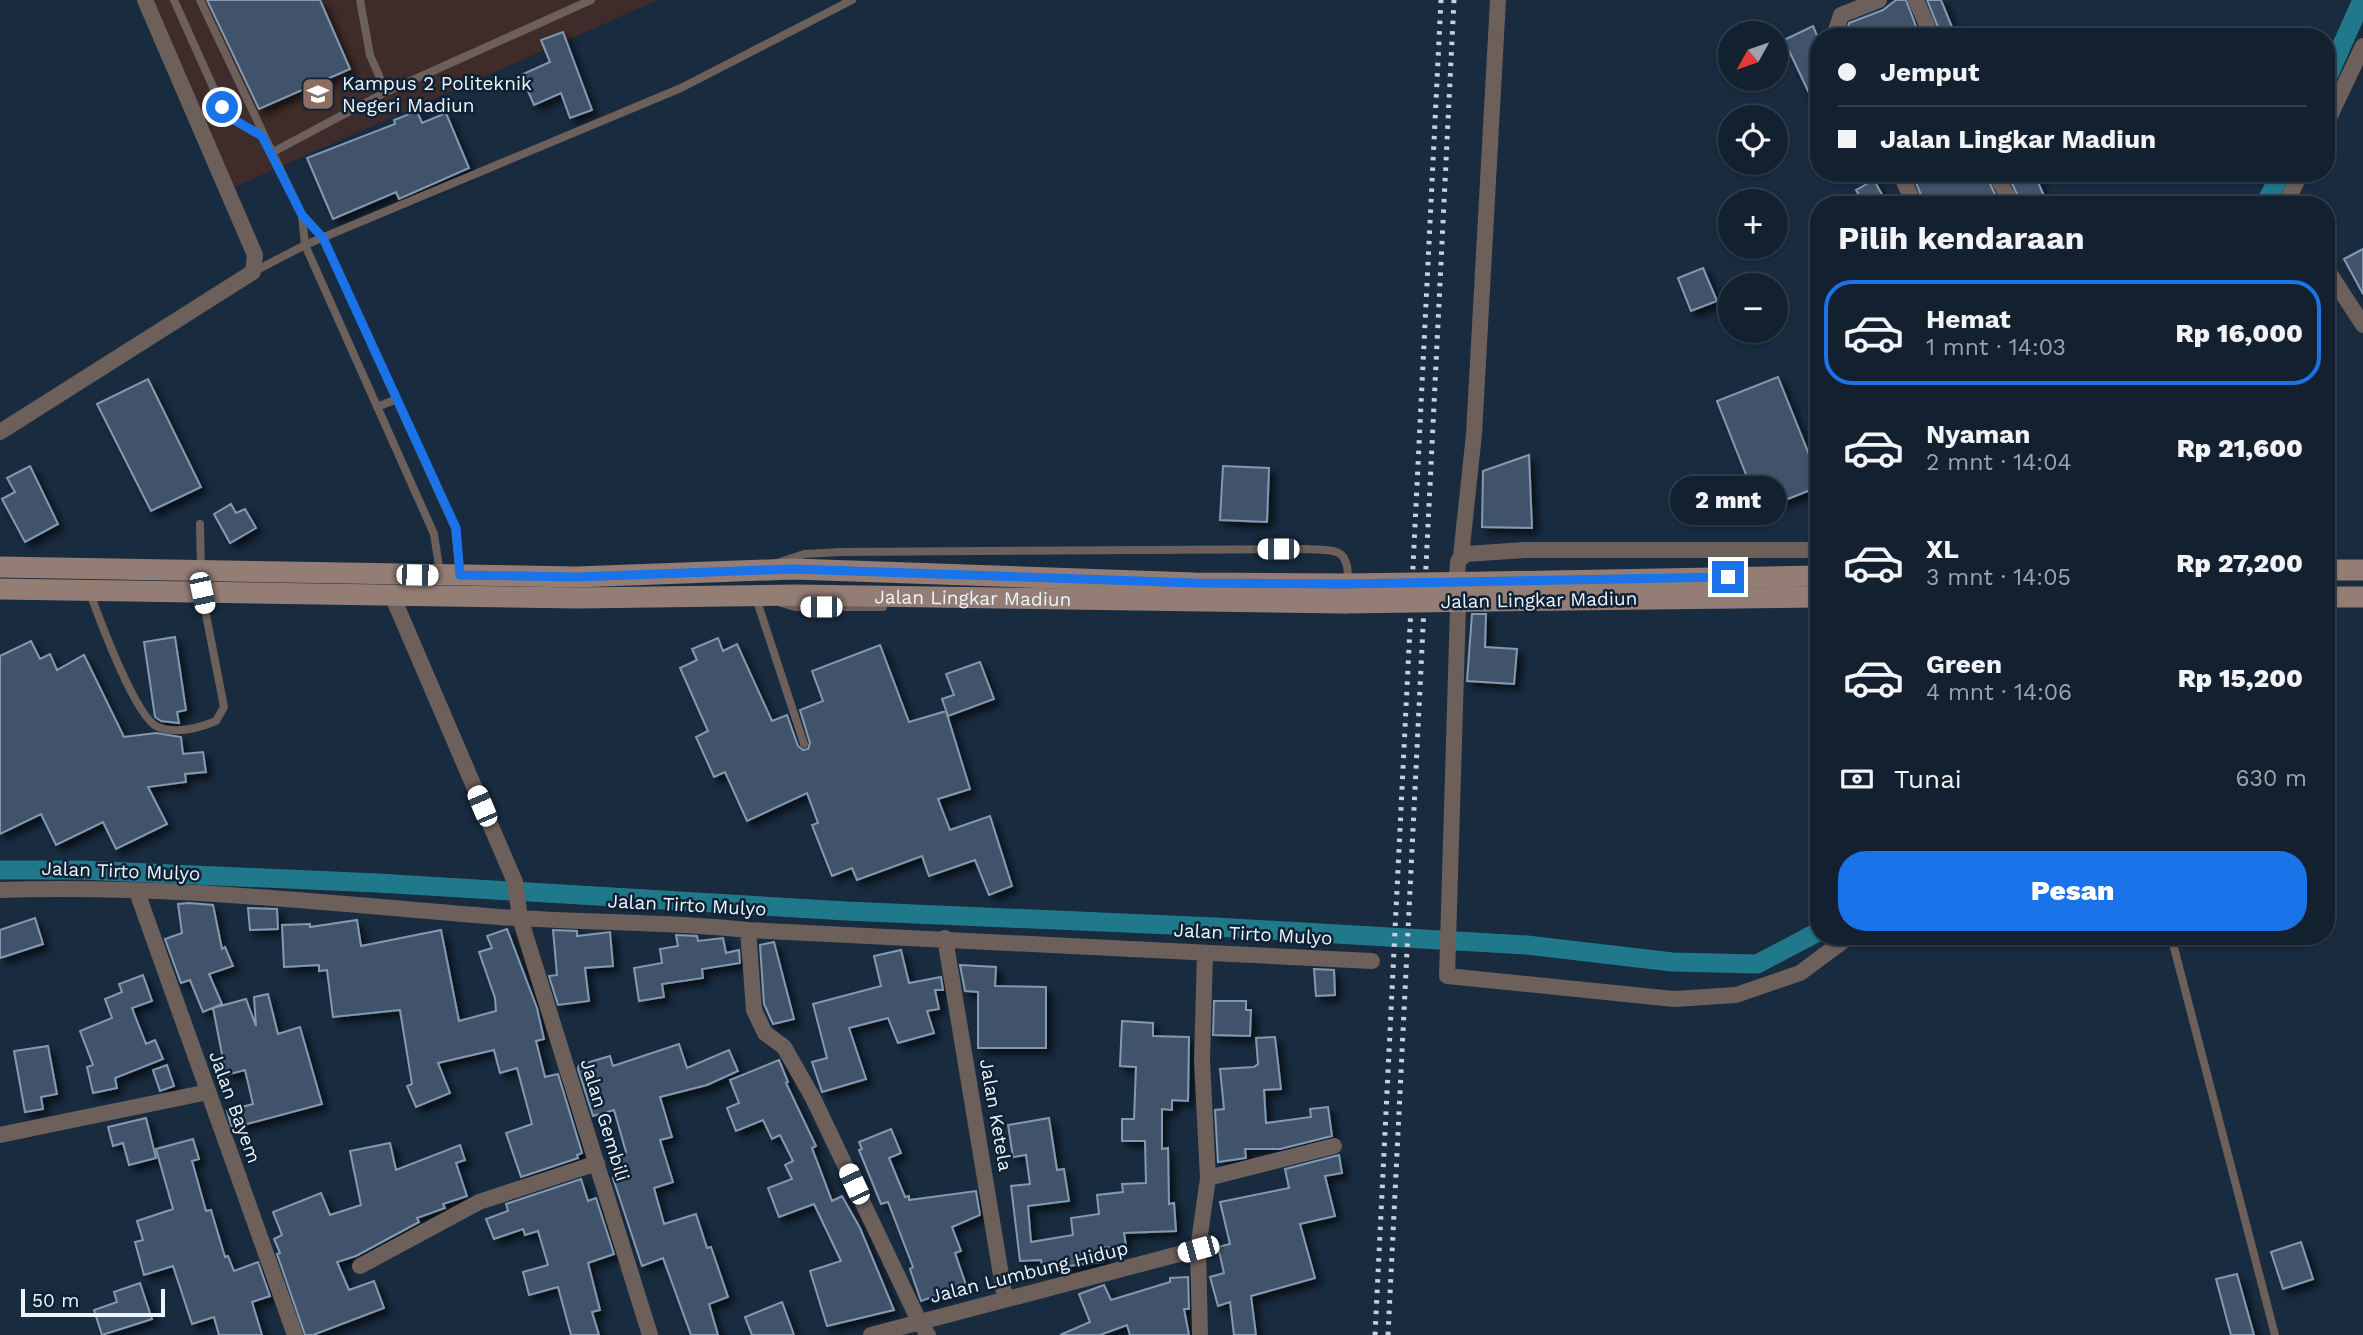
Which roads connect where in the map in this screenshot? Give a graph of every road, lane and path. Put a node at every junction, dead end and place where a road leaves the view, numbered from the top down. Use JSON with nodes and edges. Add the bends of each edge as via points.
{"nodes":[{"id":1,"x":145,"y":0,"type":"edge"},
{"id":2,"x":174,"y":0,"type":"edge"},
{"id":3,"x":200,"y":0,"type":"edge"},
{"id":4,"x":360,"y":0,"type":"edge"},
{"id":5,"x":591,"y":0,"type":"edge"},
{"id":6,"x":852,"y":0,"type":"edge"},
{"id":7,"x":1499,"y":0,"type":"edge"},
{"id":8,"x":1879,"y":0,"type":"edge"},
{"id":9,"x":1916,"y":0,"type":"edge"},
{"id":10,"x":1836,"y":28,"type":"edge"},
{"id":11,"x":1927,"y":28,"type":"edge"},
{"id":12,"x":2363,"y":46,"type":"edge"},
{"id":13,"x":386,"y":92,"type":"junction"},
{"id":14,"x":2335,"y":105,"type":"edge"},
{"id":15,"x":262,"y":136,"type":"junction"},
{"id":16,"x":271,"y":153,"type":"junction"},
{"id":17,"x":302,"y":215,"type":"junction"},
{"id":18,"x":323,"y":238,"type":"junction"},
{"id":19,"x":305,"y":246,"type":"junction"},
{"id":20,"x":253,"y":272,"type":"junction"},
{"id":21,"x":2335,"y":282,"type":"edge"},
{"id":22,"x":2363,"y":325,"type":"edge"},
{"id":23,"x":397,"y":400,"type":"junction"},
{"id":24,"x":377,"y":407,"type":"junction"},
{"id":25,"x":0,"y":432,"type":"edge"},
{"id":26,"x":200,"y":524,"type":"dead end"},
{"id":27,"x":1810,"y":550,"type":"edge"},
{"id":28,"x":1461,"y":556,"type":"junction"},
{"id":29,"x":0,"y":567,"type":"edge"},
{"id":30,"x":201,"y":570,"type":"junction"},
{"id":31,"x":762,"y":570,"type":"junction"},
{"id":32,"x":2335,"y":570,"type":"edge"},
{"id":33,"x":2363,"y":570,"type":"edge"},
{"id":34,"x":450,"y":575,"type":"junction"},
{"id":35,"x":1810,"y":576,"type":"edge"},
{"id":36,"x":0,"y":589,"type":"edge"},
{"id":37,"x":89,"y":590,"type":"junction"},
{"id":38,"x":202,"y":593,"type":"junction"},
{"id":39,"x":391,"y":593,"type":"junction"},
{"id":40,"x":759,"y":595,"type":"junction"},
{"id":41,"x":1810,"y":597,"type":"edge"},
{"id":42,"x":2335,"y":597,"type":"edge"},
{"id":43,"x":2363,"y":597,"type":"edge"},
{"id":44,"x":1458,"y":607,"type":"junction"},
{"id":45,"x":1810,"y":607,"type":"edge"},
{"id":46,"x":804,"y":744,"type":"dead end"},
{"id":47,"x":0,"y":890,"type":"edge"},
{"id":48,"x":138,"y":892,"type":"junction"},
{"id":49,"x":519,"y":915,"type":"junction"},
{"id":50,"x":748,"y":930,"type":"junction"},
{"id":51,"x":945,"y":938,"type":"junction"},
{"id":52,"x":1838,"y":945,"type":"edge"},
{"id":53,"x":2173,"y":945,"type":"edge"},
{"id":54,"x":1205,"y":953,"type":"junction"},
{"id":55,"x":1372,"y":961,"type":"dead end"},
{"id":56,"x":208,"y":1092,"type":"junction"},
{"id":57,"x":0,"y":1135,"type":"edge"},
{"id":58,"x":1334,"y":1146,"type":"dead end"},
{"id":59,"x":597,"y":1163,"type":"junction"},
{"id":60,"x":1208,"y":1178,"type":"junction"},
{"id":61,"x":1198,"y":1249,"type":"junction"},
{"id":62,"x":360,"y":1266,"type":"dead end"},
{"id":63,"x":1006,"y":1299,"type":"junction"},
{"id":64,"x":924,"y":1328,"type":"edge"},
{"id":65,"x":295,"y":1335,"type":"edge"},
{"id":66,"x":650,"y":1335,"type":"edge"},
{"id":67,"x":871,"y":1335,"type":"edge"},
{"id":68,"x":1200,"y":1335,"type":"edge"},
{"id":69,"x":2275,"y":1335,"type":"edge"}],
"edges":[{"from":1,"to":20,"type":"street","via":[[255,255]]},
{"from":2,"to":15,"type":"lane","via":[[222,107]]},
{"from":3,"to":15,"type":"lane"},
{"from":4,"to":13,"type":"lane","via":[[370,55]]},
{"from":5,"to":13,"type":"lane"},
{"from":6,"to":18,"type":"lane","via":[[681,88]]},
{"from":7,"to":28,"type":"street","via":[[1474,433]]},
{"from":8,"to":10,"type":"street","via":[[1841,15]]},
{"from":9,"to":11,"type":"street"},
{"from":12,"to":14,"type":"street"},
{"from":13,"to":16,"type":"lane"},
{"from":15,"to":16,"type":"lane"},
{"from":16,"to":17,"type":"lane"},
{"from":17,"to":18,"type":"lane"},
{"from":17,"to":19,"type":"lane"},
{"from":18,"to":19,"type":"lane"},
{"from":18,"to":23,"type":"lane"},
{"from":19,"to":20,"type":"lane"},
{"from":19,"to":24,"type":"lane"},
{"from":20,"to":25,"type":"street"},
{"from":21,"to":22,"type":"street"},
{"from":23,"to":24,"type":"lane"},
{"from":23,"to":34,"type":"lane","via":[[456,528]]},
{"from":24,"to":34,"type":"lane"},
{"from":26,"to":30,"type":"lane"},
{"from":27,"to":28,"type":"street","via":[[1525,550]]},
{"from":28,"to":44,"type":"street"},
{"from":29,"to":30,"type":"main road","name":"Jalan Lingkar Madiun"},
{"from":30,"to":34,"type":"main road","name":"Jalan Lingkar Madiun"},
{"from":30,"to":38,"type":"lane"},
{"from":31,"to":34,"type":"main road","name":"Jalan Lingkar Madiun","via":[[576,577]]},
{"from":31,"to":35,"type":"main road","name":"Jalan Lingkar Madiun","bridge":true,"via":[[1208,583]]},
{"from":31,"to":40,"type":"lane","via":[[804,554],[945,551],[1305,549],[1336,551],[1348,565],[1344,608],[1324,610],[794,607]]},
{"from":32,"to":33,"type":"main road"},
{"from":36,"to":37,"type":"main road","name":"Jalan Lingkar Madiun"},
{"from":37,"to":38,"type":"main road","name":"Jalan Lingkar Madiun"},
{"from":37,"to":38,"type":"lane","via":[[138,708],[155,726],[170,730],[202,727],[216,721],[224,707]]},
{"from":38,"to":39,"type":"main road","name":"Jalan Lingkar Madiun"},
{"from":39,"to":40,"type":"main road","name":"Jalan Lingkar Madiun","via":[[579,598]]},
{"from":39,"to":49,"type":"street","name":"Jalan Gembili","via":[[515,882]]},
{"from":40,"to":41,"type":"main road","name":"Jalan Lingkar Madiun","bridge":true,"via":[[1331,603]]},
{"from":40,"to":46,"type":"lane"},
{"from":42,"to":43,"type":"main road"},
{"from":44,"to":45,"type":"street"},
{"from":44,"to":52,"type":"street","via":[[1447,976],[1674,999],[1724,996],[1800,973]]},
{"from":47,"to":48,"type":"street","name":"Jalan Tirto Mulyo"},
{"from":48,"to":49,"type":"street","name":"Jalan Tirto Mulyo"},
{"from":48,"to":56,"type":"street","name":"Jalan Bayem"},
{"from":49,"to":50,"type":"street","name":"Jalan Tirto Mulyo"},
{"from":49,"to":59,"type":"street","name":"Jalan Gembili"},
{"from":50,"to":51,"type":"street","name":"Jalan Tirto Mulyo"},
{"from":50,"to":64,"type":"street","via":[[754,1010],[765,1032],[784,1048],[813,1098]]},
{"from":51,"to":54,"type":"street","name":"Jalan Tirto Mulyo"},
{"from":51,"to":63,"type":"street","name":"Jalan Ketela"},
{"from":53,"to":69,"type":"lane"},
{"from":54,"to":55,"type":"street","name":"Jalan Tirto Mulyo"},
{"from":54,"to":60,"type":"street","via":[[1202,1061]]},
{"from":56,"to":57,"type":"street"},
{"from":56,"to":65,"type":"street","name":"Jalan Bayem"},
{"from":58,"to":60,"type":"street"},
{"from":59,"to":62,"type":"street","via":[[479,1202]]},
{"from":59,"to":66,"type":"street","name":"Jalan Gembili"},
{"from":60,"to":61,"type":"street"},
{"from":61,"to":63,"type":"street","name":"Jalan Lumbung Hidup"},
{"from":61,"to":68,"type":"street"},
{"from":63,"to":64,"type":"street","name":"Jalan Lumbung Hidup"},
{"from":64,"to":67,"type":"street","name":"Jalan Lumbung Hidup"}]}
